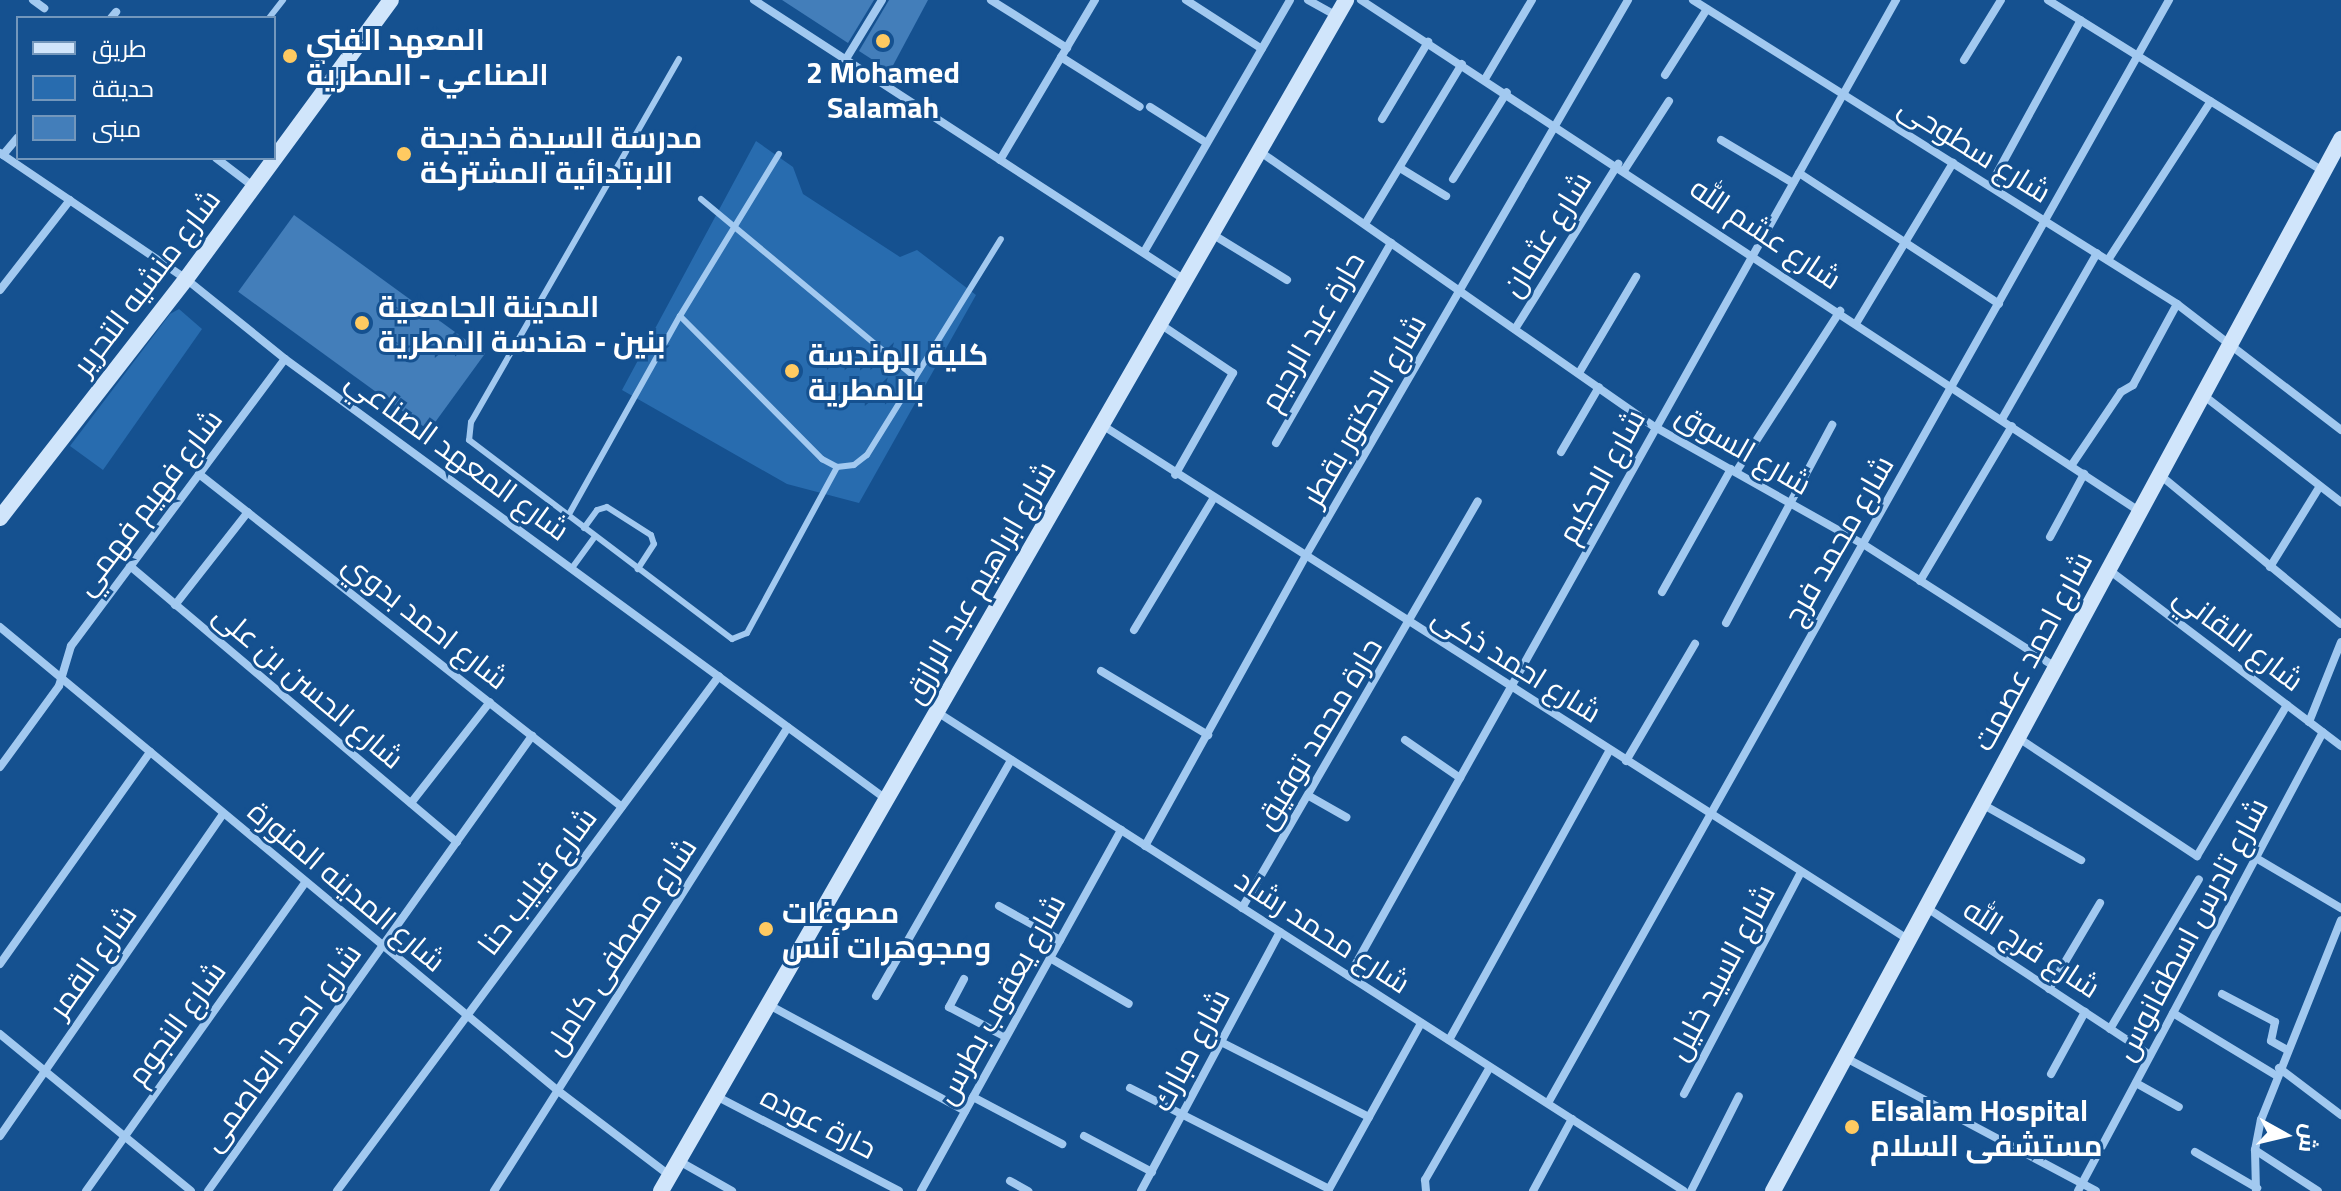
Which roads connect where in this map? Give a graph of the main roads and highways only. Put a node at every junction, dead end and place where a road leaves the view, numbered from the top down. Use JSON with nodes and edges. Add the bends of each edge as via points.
{"nodes":[{"id":1,"x":391,"y":0,"type":"edge"},
{"id":2,"x":1346,"y":0,"type":"edge"},
{"id":3,"x":2341,"y":139,"type":"edge"},
{"id":4,"x":276,"y":157,"type":"edge"},
{"id":5,"x":274,"y":160,"type":"edge"},
{"id":6,"x":0,"y":518,"type":"edge"},
{"id":7,"x":661,"y":1191,"type":"edge"},
{"id":8,"x":1773,"y":1191,"type":"edge"}],
"edges":[{"from":1,"to":4,"type":"main road","name":"شارع منشيه التحرير"},
{"from":2,"to":7,"type":"main road","name":"شارع ابراهيم عبد الرازق"},
{"from":3,"to":8,"type":"main road","name":"شارع احمد عصمت"},
{"from":5,"to":6,"type":"main road","name":"شارع منشيه التحرير"}]}
